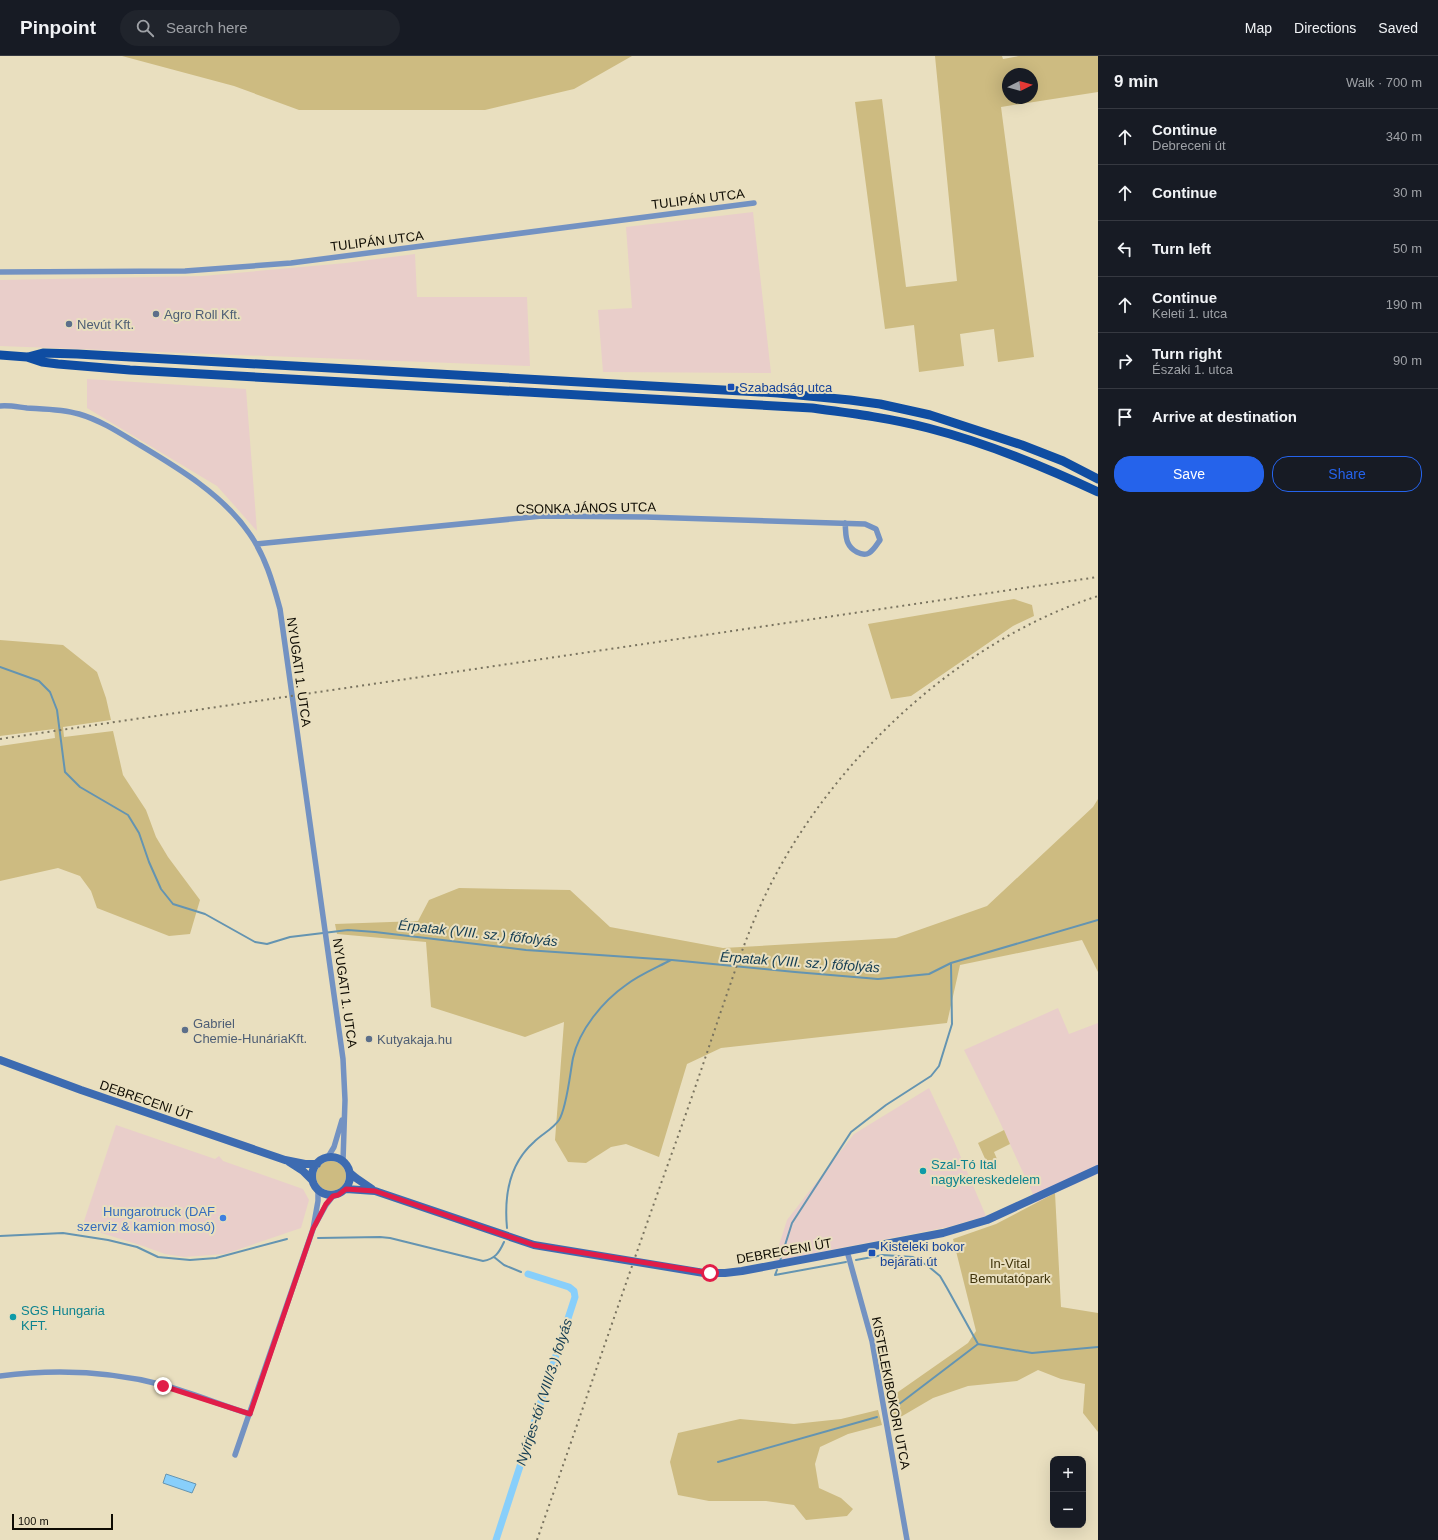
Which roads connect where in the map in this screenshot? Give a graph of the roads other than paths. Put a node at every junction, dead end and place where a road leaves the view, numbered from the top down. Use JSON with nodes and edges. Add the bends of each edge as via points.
{"nodes":[{"id":1,"x":754,"y":203,"type":"dead end"},
{"id":2,"x":0,"y":272,"type":"edge"},
{"id":3,"x":0,"y":355,"type":"edge"},
{"id":4,"x":27,"y":357,"type":"junction"},
{"id":5,"x":0,"y":406,"type":"edge"},
{"id":6,"x":1098,"y":479,"type":"edge"},
{"id":7,"x":1098,"y":492,"type":"edge"},
{"id":8,"x":846,"y":523,"type":"junction"},
{"id":9,"x":256,"y":544,"type":"junction"},
{"id":10,"x":0,"y":1060,"type":"edge"},
{"id":11,"x":345,"y":1106,"type":"junction"},
{"id":12,"x":328,"y":1157,"type":"junction"},
{"id":13,"x":285,"y":1160,"type":"junction"},
{"id":14,"x":343,"y":1161,"type":"junction"},
{"id":15,"x":317,"y":1164,"type":"junction"},
{"id":16,"x":1098,"y":1169,"type":"edge"},
{"id":17,"x":350,"y":1173,"type":"junction"},
{"id":18,"x":312,"y":1180,"type":"junction"},
{"id":19,"x":346,"y":1189,"type":"junction"},
{"id":20,"x":318,"y":1190,"type":"junction"},
{"id":21,"x":375,"y":1191,"type":"junction"},
{"id":22,"x":333,"y":1196,"type":"junction"},
{"id":23,"x":313,"y":1229,"type":"junction"},
{"id":24,"x":847,"y":1251,"type":"junction"},
{"id":25,"x":0,"y":1376,"type":"edge"},
{"id":26,"x":250,"y":1414,"type":"junction"},
{"id":27,"x":235,"y":1455,"type":"dead end"},
{"id":28,"x":906,"y":1540,"type":"edge"}],
"edges":[{"from":1,"to":2,"type":"street","name":"TULIPÁN UTCA","via":[[291,263],[185,271]]},
{"from":3,"to":4,"type":"main road"},
{"from":4,"to":6,"type":"main road","via":[[43,353],[77,354],[778,393],[850,400],[930,416],[986,433],[1063,461]]},
{"from":4,"to":7,"type":"main road","via":[[42,362],[130,370],[812,408],[928,427],[1023,458]]},
{"from":5,"to":9,"type":"street","name":"NYUGATI 1. UTCA","via":[[78,413],[120,433],[176,467],[224,503]]},
{"from":8,"to":8,"type":"street","name":"CSONKA JÁNOS UTCA","via":[[865,524],[876,529],[880,540],[870,552],[865,554],[855,551],[848,544]]},
{"from":8,"to":9,"type":"street","name":"CSONKA JÁNOS UTCA","via":[[542,516]]},
{"from":9,"to":11,"type":"street","name":"NYUGATI 1. UTCA","via":[[280,609],[343,1059]]},
{"from":10,"to":13,"type":"street","name":"DEBRECENI ÚT"},
{"from":11,"to":12,"type":"street","name":"NYUGATI 1. UTCA","via":[[334,1147]]},
{"from":11,"to":14,"type":"street","name":"NYUGATI 1. UTCA"},
{"from":12,"to":14,"type":"street"},
{"from":12,"to":15,"type":"street"},
{"from":13,"to":15,"type":"street"},
{"from":13,"to":18,"type":"street"},
{"from":14,"to":17,"type":"street"},
{"from":15,"to":18,"type":"street","via":[[313,1169]]},
{"from":16,"to":24,"type":"street","name":"DEBRECENI ÚT","via":[[987,1220],[943,1233]]},
{"from":17,"to":19,"type":"street"},
{"from":17,"to":21,"type":"street"},
{"from":18,"to":20,"type":"street"},
{"from":19,"to":21,"type":"street"},
{"from":19,"to":22,"type":"street"},
{"from":20,"to":22,"type":"street","via":[[322,1194]]},
{"from":20,"to":23,"type":"street"},
{"from":21,"to":24,"type":"street","name":"DEBRECENI ÚT","via":[[534,1245],[704,1273],[735,1272]]},
{"from":22,"to":23,"type":"street"},
{"from":23,"to":26,"type":"street"},
{"from":24,"to":28,"type":"street","name":"KISTELEKIBOKORI UTCA","via":[[872,1341]]},
{"from":25,"to":26,"type":"street","via":[[26,1372],[103,1374],[163,1386]]},
{"from":26,"to":27,"type":"street"}]}
